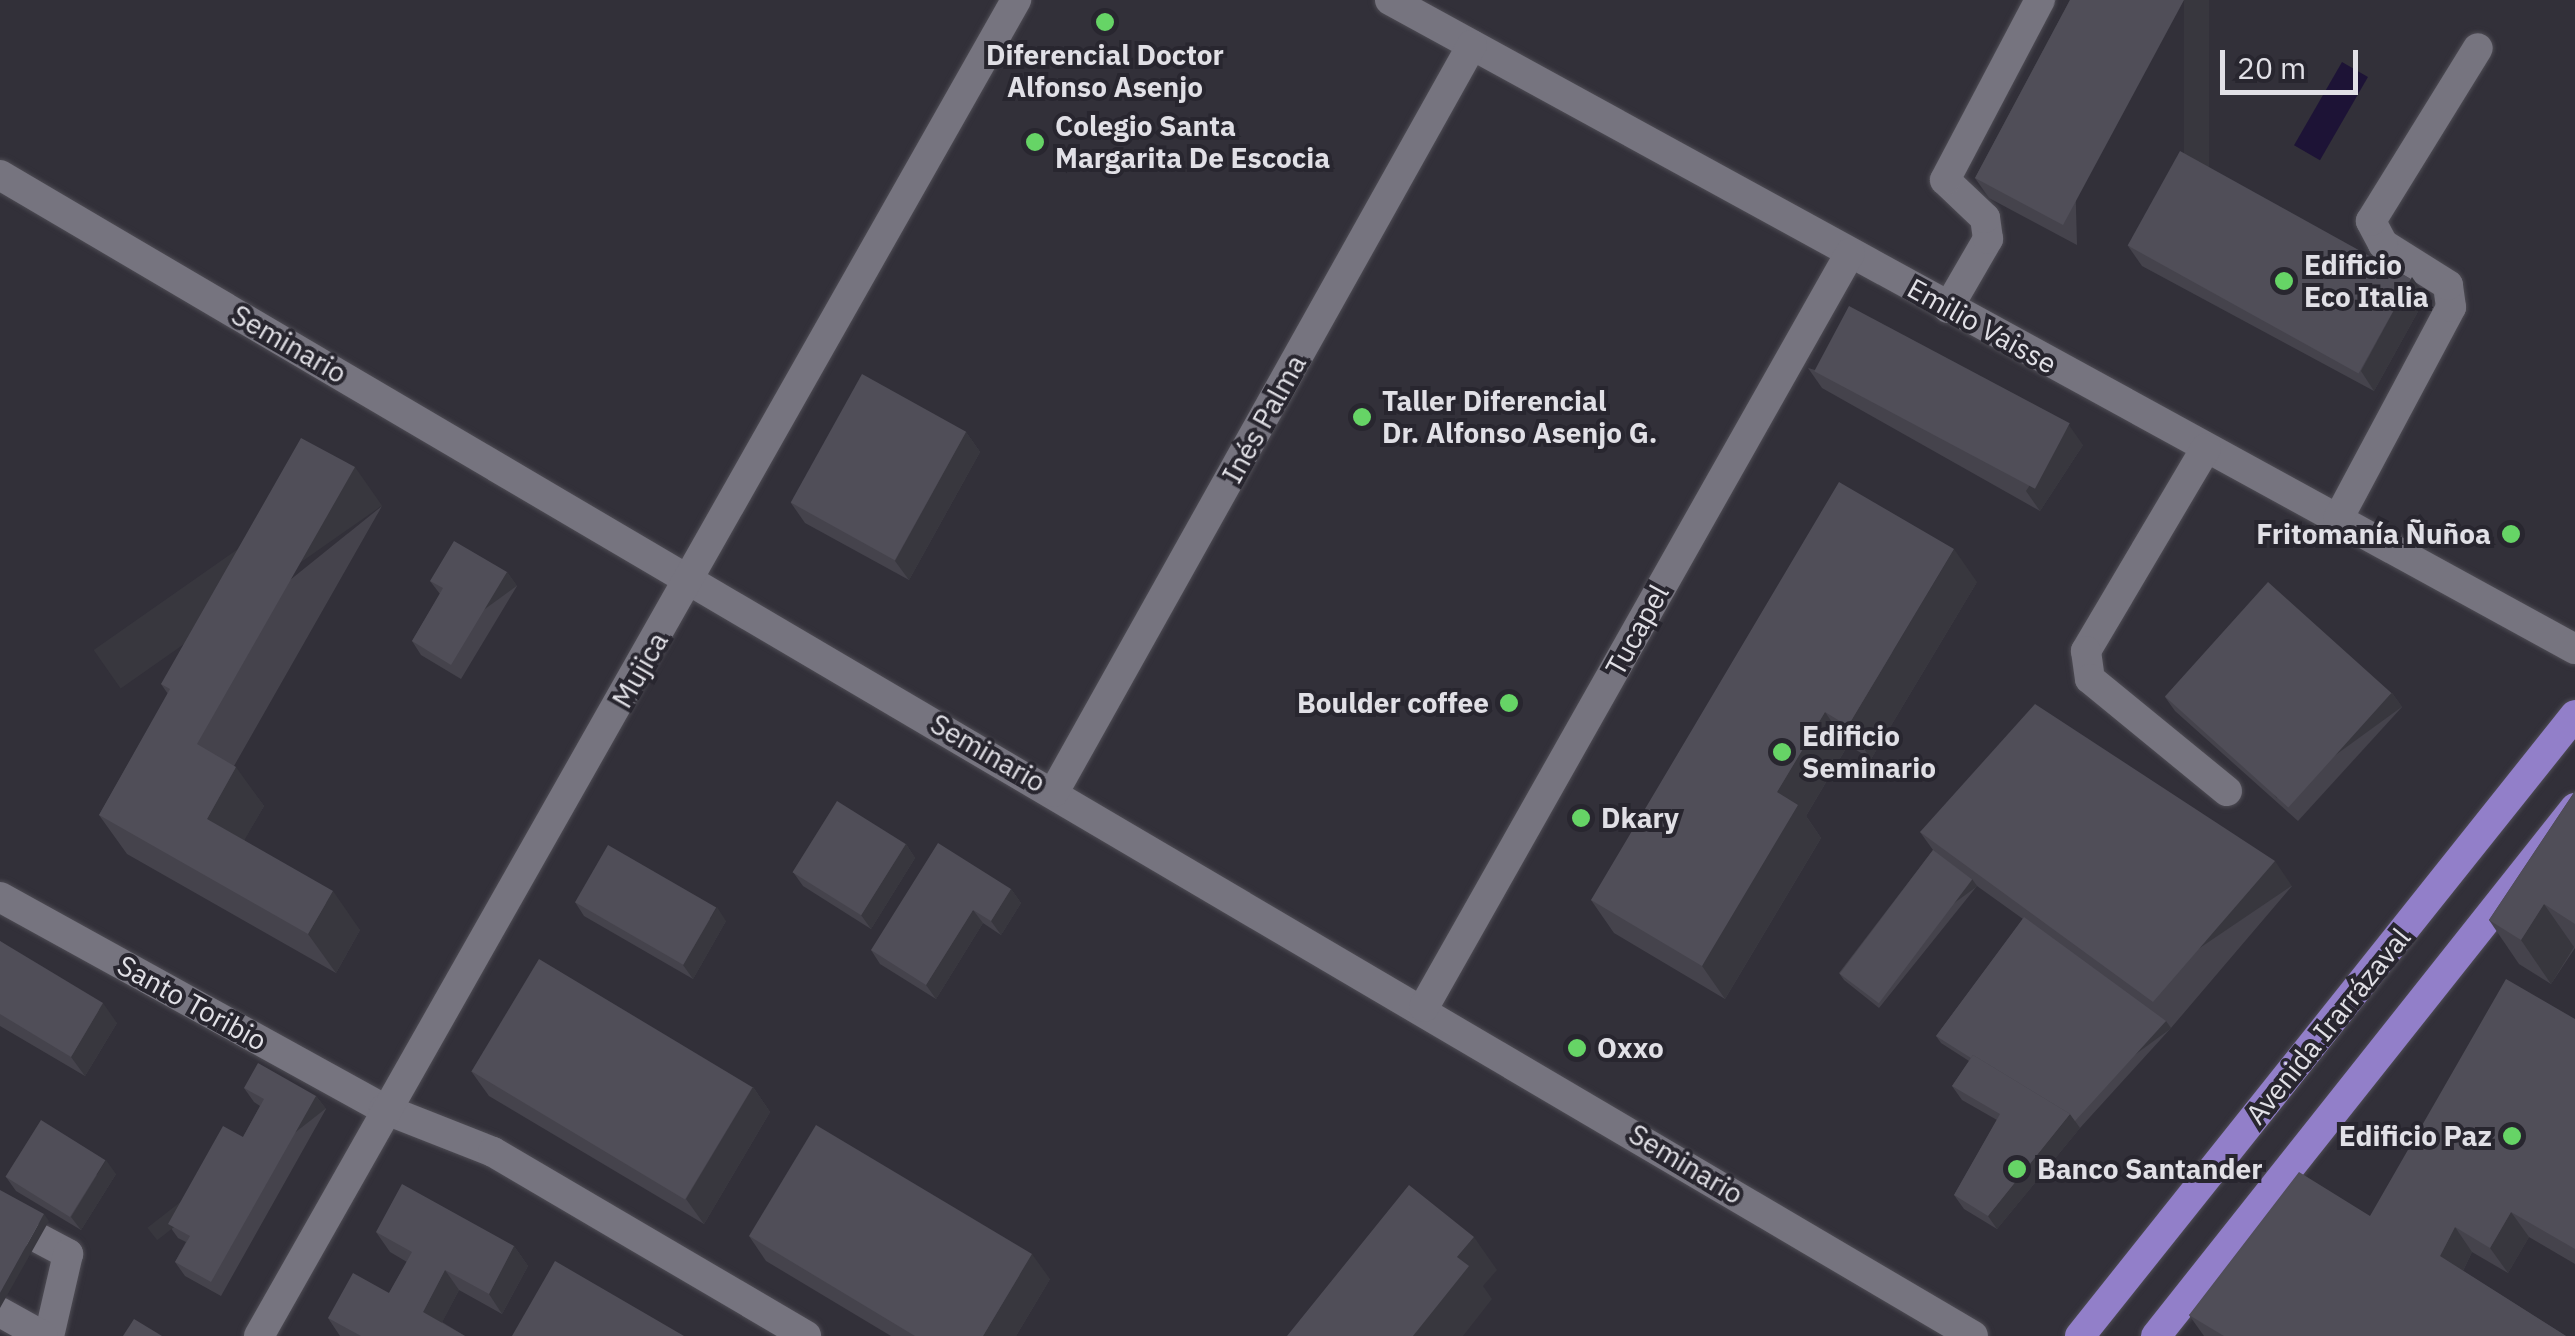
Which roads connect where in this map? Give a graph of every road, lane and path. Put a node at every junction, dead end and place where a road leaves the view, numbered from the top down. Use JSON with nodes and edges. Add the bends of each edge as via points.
{"nodes":[{"id":1,"x":1016,"y":0,"type":"edge"},
{"id":2,"x":1390,"y":0,"type":"edge"},
{"id":3,"x":2040,"y":0,"type":"edge"},
{"id":4,"x":1472,"y":45,"type":"junction"},
{"id":5,"x":2478,"y":48,"type":"dead end"},
{"id":6,"x":0,"y":175,"type":"edge"},
{"id":7,"x":1850,"y":253,"type":"junction"},
{"id":8,"x":1948,"y":308,"type":"junction"},
{"id":9,"x":2206,"y":448,"type":"junction"},
{"id":10,"x":2338,"y":519,"type":"junction"},
{"id":11,"x":692,"y":580,"type":"junction"},
{"id":12,"x":2575,"y":649,"type":"edge"},
{"id":13,"x":2575,"y":716,"type":"edge"},
{"id":14,"x":2227,"y":791,"type":"dead end"},
{"id":15,"x":1054,"y":792,"type":"junction"},
{"id":16,"x":2575,"y":808,"type":"edge"},
{"id":17,"x":0,"y":897,"type":"edge"},
{"id":18,"x":1424,"y":1007,"type":"junction"},
{"id":19,"x":384,"y":1109,"type":"junction"},
{"id":20,"x":40,"y":1239,"type":"edge"},
{"id":21,"x":0,"y":1312,"type":"edge"},
{"id":22,"x":46,"y":1336,"type":"edge"},
{"id":23,"x":259,"y":1336,"type":"edge"},
{"id":24,"x":806,"y":1336,"type":"edge"},
{"id":25,"x":1973,"y":1336,"type":"edge"},
{"id":26,"x":2080,"y":1336,"type":"edge"},
{"id":27,"x":2156,"y":1336,"type":"edge"}],
"edges":[{"from":1,"to":11,"type":"street","name":"Mujica"},
{"from":2,"to":4,"type":"street","name":"Emilio Vaisse"},
{"from":3,"to":8,"type":"street","via":[[1945,180],[1985,218],[1988,239]]},
{"from":4,"to":7,"type":"street","name":"Emilio Vaisse"},
{"from":4,"to":15,"type":"street","name":"Inés Palma"},
{"from":5,"to":10,"type":"street","via":[[2371,221],[2383,244],[2448,286],[2451,307]]},
{"from":6,"to":11,"type":"street","name":"Seminario"},
{"from":7,"to":8,"type":"street","name":"Emilio Vaisse"},
{"from":7,"to":18,"type":"street","name":"Tucapel"},
{"from":8,"to":9,"type":"street","name":"Emilio Vaisse"},
{"from":9,"to":10,"type":"street","name":"Emilio Vaisse"},
{"from":9,"to":14,"type":"street","via":[[2086,650],[2090,679]]},
{"from":10,"to":12,"type":"street","name":"Emilio Vaisse"},
{"from":11,"to":15,"type":"street","name":"Seminario"},
{"from":11,"to":19,"type":"street","name":"Mujica"},
{"from":13,"to":26,"type":"main road","name":"Avenida Irarrázaval"},
{"from":15,"to":18,"type":"street","name":"Seminario"},
{"from":16,"to":27,"type":"main road","name":"Avenida Irarrázaval"},
{"from":17,"to":19,"type":"street","name":"Santo Toribio"},
{"from":18,"to":25,"type":"street","name":"Seminario"},
{"from":19,"to":23,"type":"street","name":"Mujica"},
{"from":19,"to":24,"type":"street","name":"Santo Toribio","via":[[494,1152]]},
{"from":20,"to":22,"type":"street","via":[[68,1254]]},
{"from":21,"to":22,"type":"street"}]}
